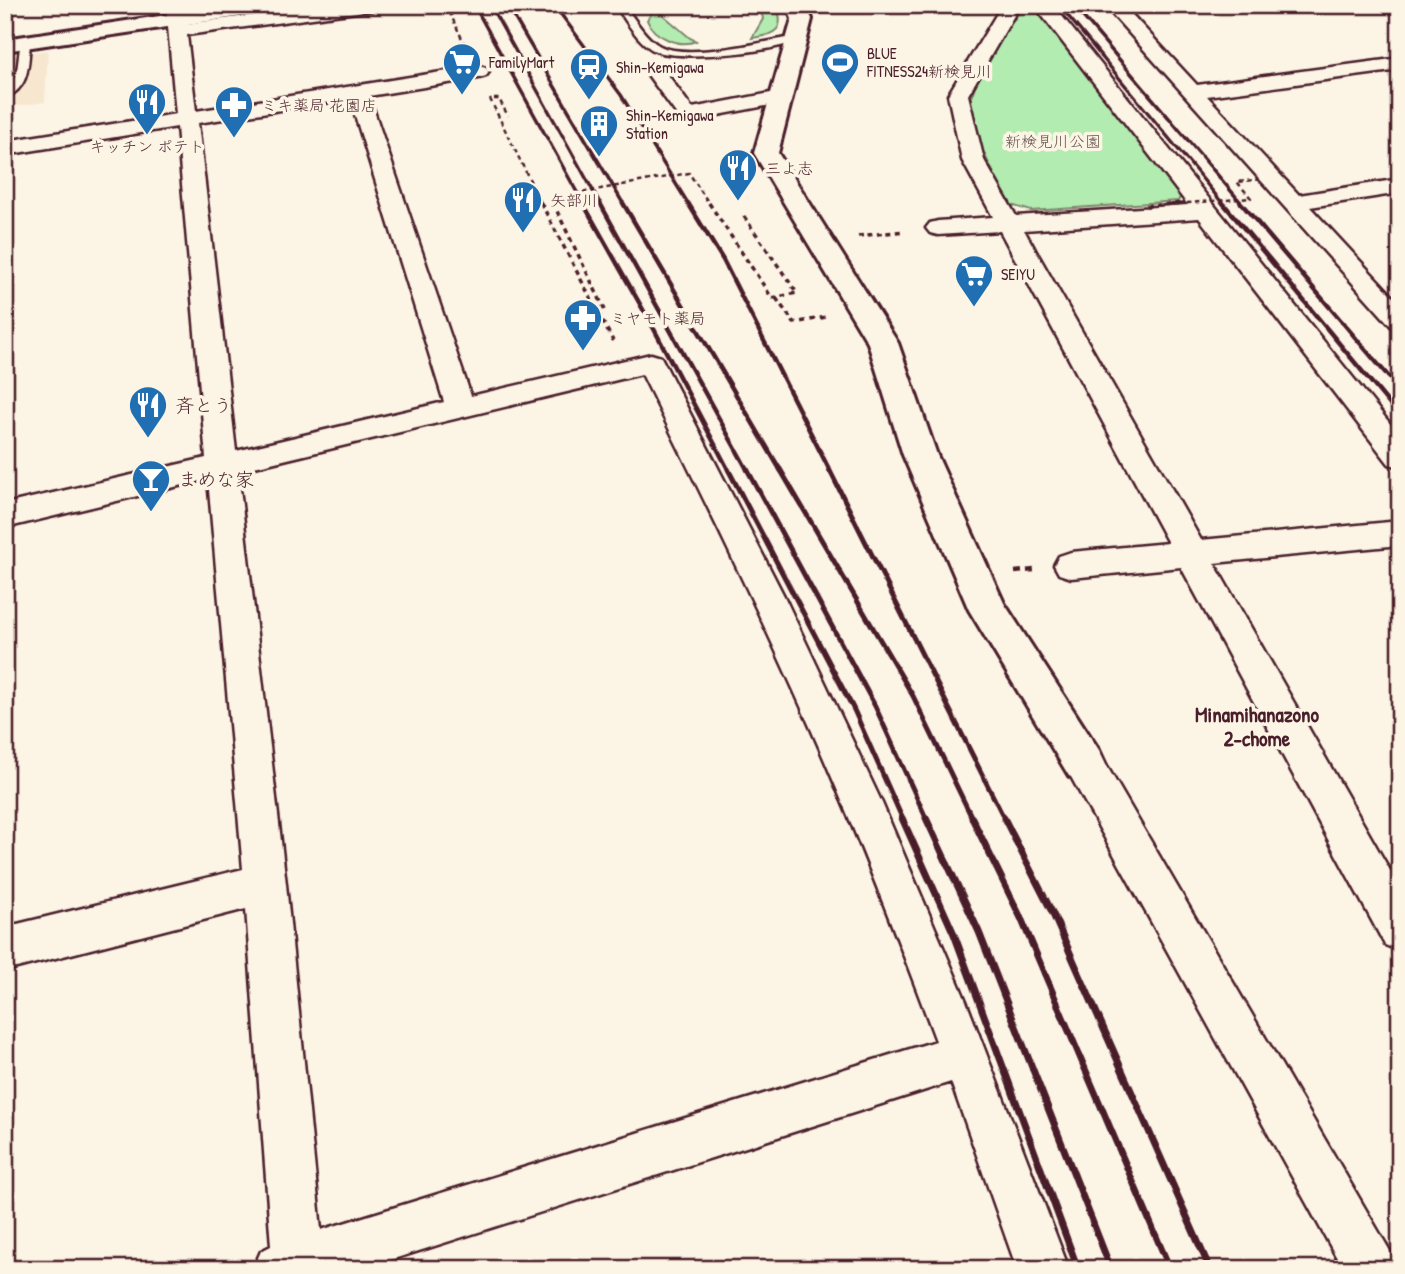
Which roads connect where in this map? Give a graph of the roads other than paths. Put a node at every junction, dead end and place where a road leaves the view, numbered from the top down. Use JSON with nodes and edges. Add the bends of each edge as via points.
{"nodes":[{"id":1,"x":276,"y":5,"type":"edge"},
{"id":2,"x":372,"y":5,"type":"edge"},
{"id":3,"x":619,"y":5,"type":"edge"},
{"id":4,"x":796,"y":5,"type":"edge"},
{"id":5,"x":1011,"y":5,"type":"edge"},
{"id":6,"x":1043,"y":5,"type":"edge"},
{"id":7,"x":1113,"y":5,"type":"edge"},
{"id":8,"x":210,"y":10,"type":"edge"},
{"id":9,"x":176,"y":17,"type":"edge"},
{"id":10,"x":796,"y":39,"type":"junction"},
{"id":11,"x":15,"y":44,"type":"edge"},
{"id":12,"x":1400,"y":64,"type":"edge"},
{"id":13,"x":478,"y":72,"type":"road end"},
{"id":14,"x":658,"y":75,"type":"dead end"},
{"id":15,"x":358,"y":92,"type":"junction"},
{"id":16,"x":1194,"y":92,"type":"junction"},
{"id":17,"x":5,"y":95,"type":"edge"},
{"id":18,"x":781,"y":97,"type":"junction"},
{"id":19,"x":188,"y":119,"type":"junction"},
{"id":20,"x":7,"y":152,"type":"edge"},
{"id":21,"x":1400,"y":186,"type":"edge"},
{"id":22,"x":1295,"y":203,"type":"junction"},
{"id":23,"x":1205,"y":211,"type":"junction"},
{"id":24,"x":1007,"y":223,"type":"junction"},
{"id":25,"x":937,"y":228,"type":"road end"},
{"id":26,"x":1400,"y":320,"type":"edge"},
{"id":27,"x":461,"y":409,"type":"junction"},
{"id":28,"x":1400,"y":457,"type":"edge"},
{"id":29,"x":222,"y":465,"type":"junction"},
{"id":30,"x":5,"y":516,"type":"edge"},
{"id":31,"x":1400,"y":533,"type":"edge"},
{"id":32,"x":1191,"y":554,"type":"junction"},
{"id":33,"x":1071,"y":565,"type":"dead end"},
{"id":34,"x":1084,"y":763,"type":"joint"},
{"id":35,"x":265,"y":884,"type":"junction"},
{"id":36,"x":1400,"y":930,"type":"edge"},
{"id":37,"x":5,"y":949,"type":"edge"},
{"id":38,"x":964,"y":1055,"type":"junction"},
{"id":39,"x":292,"y":1267,"type":"edge"},
{"id":40,"x":1043,"y":1269,"type":"edge"},
{"id":41,"x":1372,"y":1269,"type":"edge"}],
"edges":[{"from":1,"to":8,"type":"street"},
{"from":2,"to":9,"type":"street"},
{"from":3,"to":10,"type":"lane","via":[[656,49],[678,54]]},
{"from":4,"to":10,"type":"street","via":[[802,19]]},
{"from":5,"to":24,"type":"street","via":[[958,95],[972,160]]},
{"from":6,"to":23,"type":"street"},
{"from":7,"to":16,"type":"street"},
{"from":8,"to":9,"type":"street"},
{"from":9,"to":11,"type":"street"},
{"from":9,"to":19,"type":"street"},
{"from":10,"to":18,"type":"street"},
{"from":11,"to":17,"type":"lane","via":[[22,82]]},
{"from":12,"to":16,"type":"street"},
{"from":13,"to":15,"type":"street"},
{"from":14,"to":18,"type":"street","via":[[688,115]]},
{"from":15,"to":19,"type":"street"},
{"from":15,"to":27,"type":"street"},
{"from":16,"to":22,"type":"street"},
{"from":18,"to":34,"type":"street","via":[[766,153],[883,343],[920,455],[988,610]]},
{"from":19,"to":20,"type":"street"},
{"from":19,"to":29,"type":"street"},
{"from":21,"to":22,"type":"street"},
{"from":22,"to":26,"type":"street"},
{"from":23,"to":24,"type":"street"},
{"from":23,"to":28,"type":"street"},
{"from":24,"to":25,"type":"street"},
{"from":24,"to":32,"type":"street"},
{"from":27,"to":29,"type":"street"},
{"from":27,"to":38,"type":"street","via":[[651,362],[768,595],[834,740]]},
{"from":29,"to":30,"type":"street"},
{"from":29,"to":35,"type":"street"},
{"from":31,"to":32,"type":"street"},
{"from":32,"to":33,"type":"street"},
{"from":32,"to":36,"type":"street"},
{"from":34,"to":41,"type":"street"},
{"from":35,"to":37,"type":"street"},
{"from":35,"to":39,"type":"street"},
{"from":38,"to":39,"type":"street"},
{"from":38,"to":40,"type":"street"}]}
